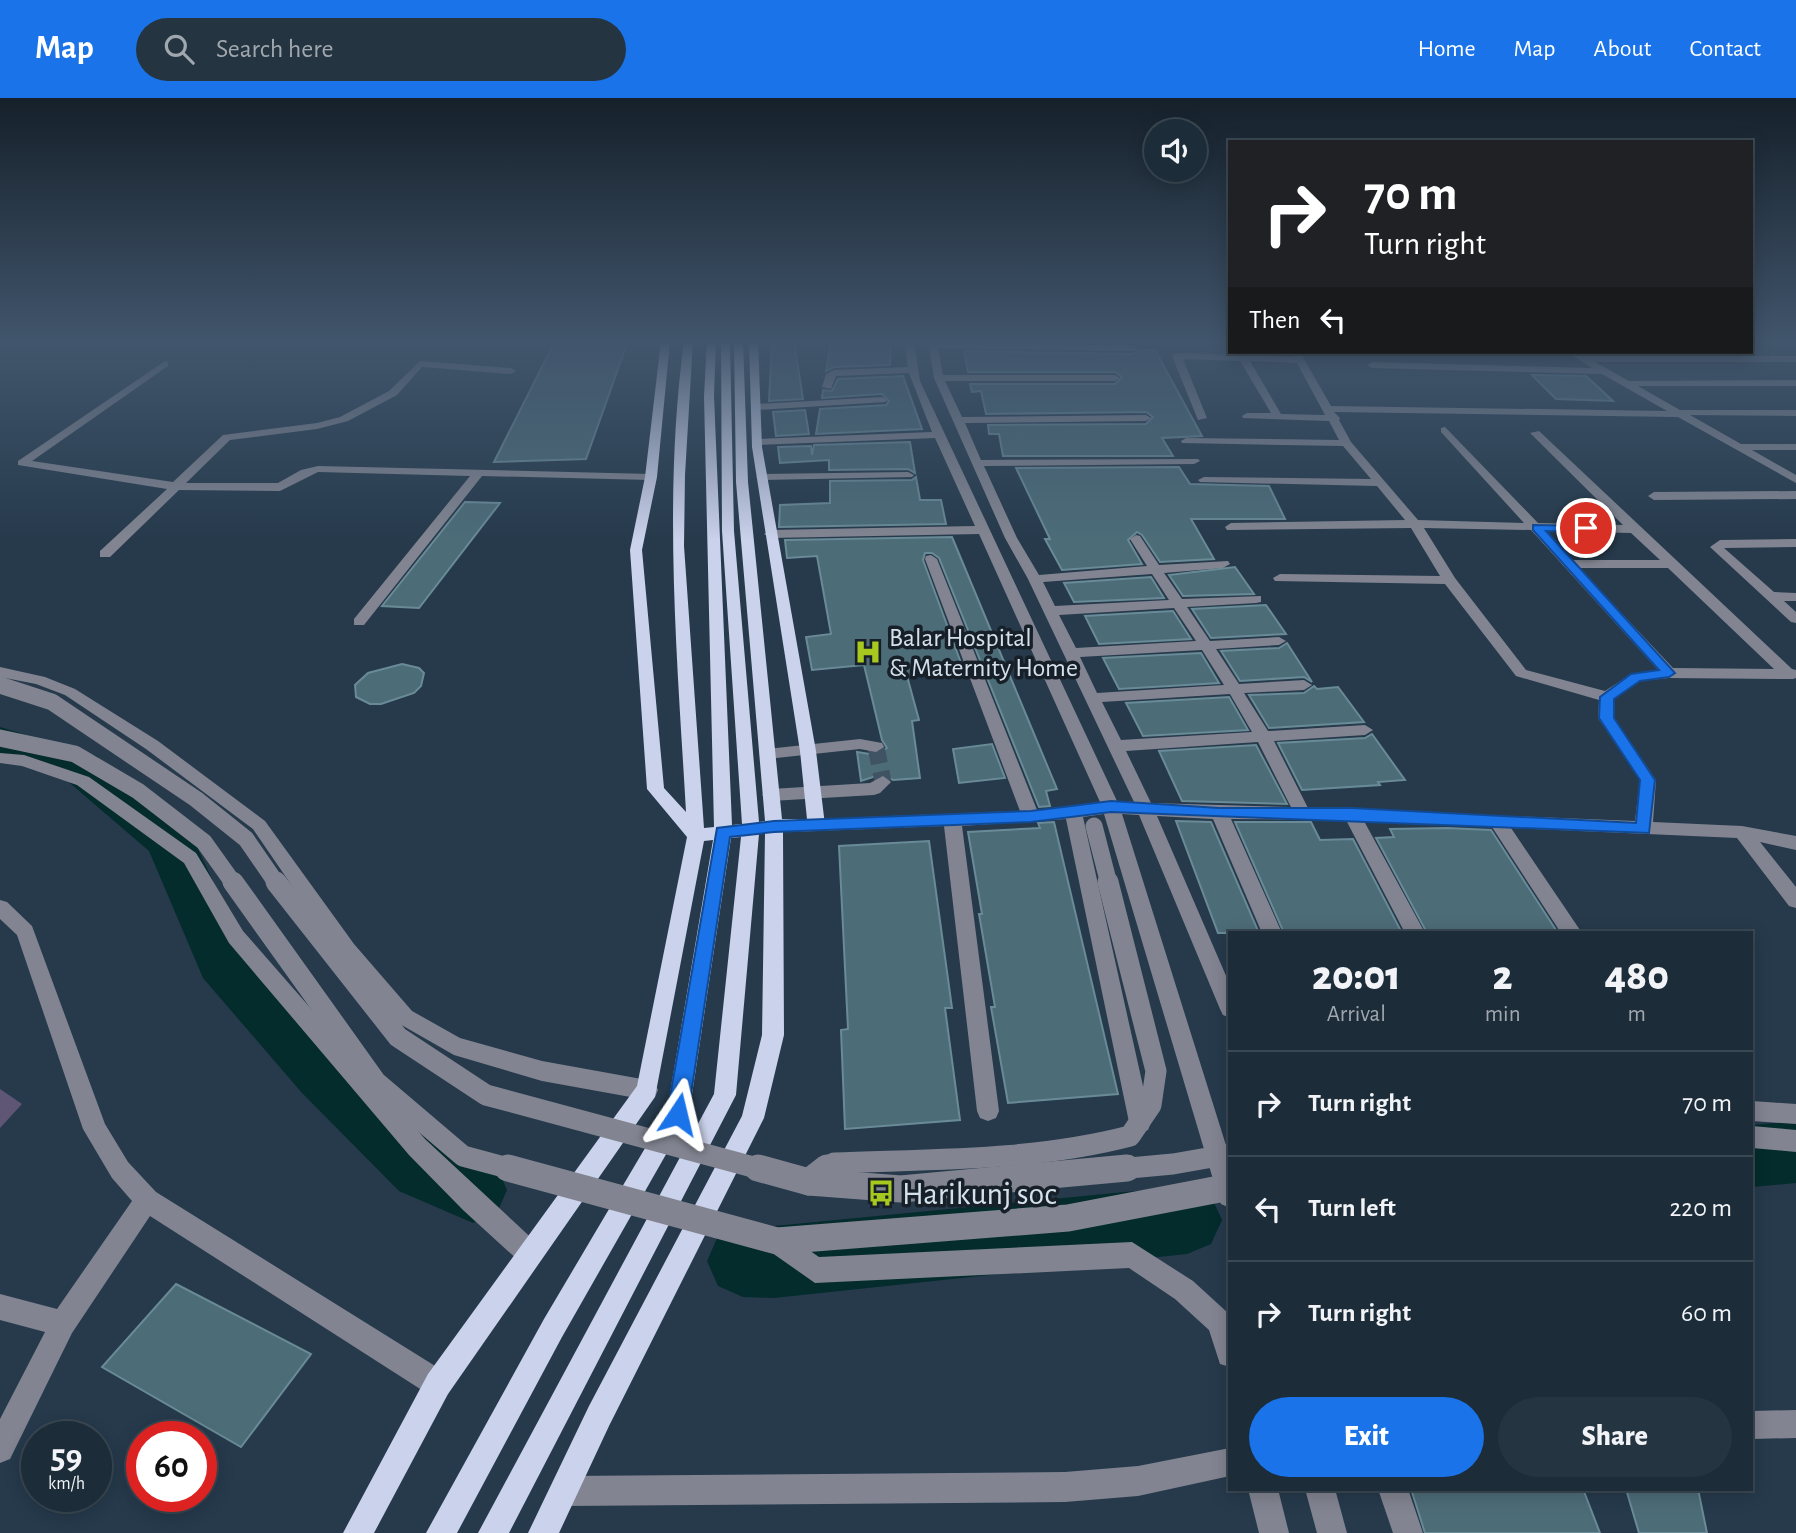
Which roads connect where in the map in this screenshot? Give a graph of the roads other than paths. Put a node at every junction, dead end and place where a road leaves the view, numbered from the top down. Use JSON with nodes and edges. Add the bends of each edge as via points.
{"nodes":[{"id":1,"x":756,"y":407,"type":"edge"},
{"id":2,"x":101,"y":408,"type":"edge"},
{"id":3,"x":365,"y":408,"type":"edge"},
{"id":4,"x":658,"y":408,"type":"edge"},
{"id":5,"x":684,"y":408,"type":"edge"},
{"id":6,"x":709,"y":408,"type":"edge"},
{"id":7,"x":726,"y":408,"type":"edge"},
{"id":8,"x":739,"y":408,"type":"edge"},
{"id":9,"x":928,"y":408,"type":"edge"},
{"id":10,"x":953,"y":408,"type":"edge"},
{"id":11,"x":1198,"y":408,"type":"edge"},
{"id":12,"x":1273,"y":408,"type":"edge"},
{"id":13,"x":1328,"y":408,"type":"edge"},
{"id":14,"x":1672,"y":408,"type":"edge"},
{"id":15,"x":1681,"y":413,"type":"junction"},
{"id":16,"x":1796,"y":413,"type":"edge"},
{"id":17,"x":1332,"y":414,"type":"junction"},
{"id":18,"x":1247,"y":416,"type":"dead end"},
{"id":19,"x":1278,"y":417,"type":"junction"},
{"id":20,"x":1146,"y":418,"type":"dead end"},
{"id":21,"x":1202,"y":418,"type":"dead end"},
{"id":22,"x":958,"y":420,"type":"junction"},
{"id":23,"x":1445,"y":430,"type":"dead end"},
{"id":24,"x":1535,"y":433,"type":"dead end"},
{"id":25,"x":939,"y":435,"type":"junction"},
{"id":26,"x":1185,"y":441,"type":"dead end"},
{"id":27,"x":757,"y":442,"type":"junction"},
{"id":28,"x":1346,"y":443,"type":"junction"},
{"id":29,"x":1741,"y":447,"type":"junction"},
{"id":30,"x":1796,"y":447,"type":"edge"},
{"id":31,"x":1194,"y":461,"type":"dead end"},
{"id":32,"x":978,"y":463,"type":"junction"},
{"id":33,"x":479,"y":472,"type":"junction"},
{"id":34,"x":1790,"y":473,"type":"edge"},
{"id":35,"x":908,"y":475,"type":"dead end"},
{"id":36,"x":651,"y":477,"type":"junction"},
{"id":37,"x":762,"y":477,"type":"junction"},
{"id":38,"x":1205,"y":480,"type":"dead end"},
{"id":39,"x":1796,"y":480,"type":"edge"},
{"id":40,"x":1382,"y":483,"type":"junction"},
{"id":41,"x":173,"y":486,"type":"junction"},
{"id":42,"x":1796,"y":495,"type":"edge"},
{"id":43,"x":1654,"y":496,"type":"dead end"},
{"id":44,"x":1415,"y":524,"type":"junction"},
{"id":45,"x":1231,"y":527,"type":"dead end"},
{"id":46,"x":1537,"y":527,"type":"junction"},
{"id":47,"x":1634,"y":529,"type":"junction"},
{"id":48,"x":983,"y":530,"type":"junction"},
{"id":49,"x":770,"y":534,"type":"junction"},
{"id":50,"x":1136,"y":539,"type":"dead end"},
{"id":51,"x":1796,"y":543,"type":"edge"},
{"id":52,"x":105,"y":554,"type":"dead end"},
{"id":53,"x":931,"y":559,"type":"dead end"},
{"id":54,"x":1223,"y":564,"type":"dead end"},
{"id":55,"x":1569,"y":564,"type":"junction"},
{"id":56,"x":1672,"y":564,"type":"junction"},
{"id":57,"x":1155,"y":569,"type":"junction"},
{"id":58,"x":1280,"y":578,"type":"dead end"},
{"id":59,"x":1035,"y":579,"type":"junction"},
{"id":60,"x":1449,"y":580,"type":"junction"},
{"id":61,"x":1770,"y":596,"type":"junction"},
{"id":62,"x":1796,"y":597,"type":"edge"},
{"id":63,"x":1256,"y":599,"type":"dead end"},
{"id":64,"x":1182,"y":605,"type":"junction"},
{"id":65,"x":1049,"y":611,"type":"junction"},
{"id":66,"x":1796,"y":619,"type":"edge"},
{"id":67,"x":359,"y":622,"type":"dead end"},
{"id":68,"x":1279,"y":641,"type":"dead end"},
{"id":69,"x":1203,"y":645,"type":"junction"},
{"id":70,"x":1070,"y":653,"type":"junction"},
{"id":71,"x":0,"y":672,"type":"edge"},
{"id":72,"x":1669,"y":673,"type":"junction"},
{"id":73,"x":1792,"y":674,"type":"edge"},
{"id":74,"x":0,"y":685,"type":"edge"},
{"id":75,"x":1304,"y":685,"type":"dead end"},
{"id":76,"x":1234,"y":689,"type":"junction"},
{"id":77,"x":1607,"y":697,"type":"junction"},
{"id":78,"x":1093,"y":698,"type":"junction"},
{"id":79,"x":1365,"y":730,"type":"dead end"},
{"id":80,"x":0,"y":738,"type":"edge"},
{"id":81,"x":1262,"y":738,"type":"junction"},
{"id":82,"x":1114,"y":746,"type":"junction"},
{"id":83,"x":876,"y":747,"type":"dead end"},
{"id":84,"x":807,"y":748,"type":"junction"},
{"id":85,"x":767,"y":754,"type":"junction"},
{"id":86,"x":0,"y":758,"type":"edge"},
{"id":87,"x":883,"y":782,"type":"dead end"},
{"id":88,"x":813,"y":793,"type":"junction"},
{"id":89,"x":771,"y":795,"type":"junction"},
{"id":90,"x":1146,"y":810,"type":"junction"},
{"id":91,"x":1302,"y":812,"type":"junction"},
{"id":92,"x":1219,"y":813,"type":"junction"},
{"id":93,"x":1093,"y":814,"type":"junction"},
{"id":94,"x":1352,"y":814,"type":"junction"},
{"id":95,"x":1031,"y":817,"type":"junction"},
{"id":96,"x":952,"y":820,"type":"junction"},
{"id":97,"x":1499,"y":822,"type":"junction"},
{"id":98,"x":816,"y":825,"type":"junction"},
{"id":99,"x":762,"y":828,"type":"junction"},
{"id":100,"x":1643,"y":829,"type":"junction"},
{"id":101,"x":723,"y":832,"type":"junction"},
{"id":102,"x":1742,"y":832,"type":"junction"},
{"id":103,"x":696,"y":836,"type":"junction"},
{"id":104,"x":1796,"y":844,"type":"edge"},
{"id":105,"x":1796,"y":901,"type":"edge"},
{"id":106,"x":0,"y":907,"type":"edge"},
{"id":107,"x":1271,"y":931,"type":"edge"},
{"id":108,"x":1414,"y":931,"type":"edge"},
{"id":109,"x":1571,"y":931,"type":"edge"},
{"id":110,"x":1228,"y":1004,"type":"edge"},
{"id":111,"x":647,"y":1090,"type":"junction"},
{"id":112,"x":988,"y":1111,"type":"dead end"},
{"id":113,"x":1753,"y":1111,"type":"edge"},
{"id":114,"x":1796,"y":1114,"type":"edge"},
{"id":115,"x":1140,"y":1122,"type":"dead end"},
{"id":116,"x":1753,"y":1137,"type":"edge"},
{"id":117,"x":1796,"y":1141,"type":"edge"},
{"id":118,"x":1228,"y":1153,"type":"edge"},
{"id":119,"x":809,"y":1182,"type":"junction"},
{"id":120,"x":1228,"y":1187,"type":"edge"},
{"id":121,"x":1228,"y":1190,"type":"edge"},
{"id":122,"x":147,"y":1200,"type":"junction"},
{"id":123,"x":777,"y":1241,"type":"junction"},
{"id":124,"x":530,"y":1254,"type":"junction"},
{"id":125,"x":0,"y":1307,"type":"edge"},
{"id":126,"x":63,"y":1324,"type":"junction"},
{"id":127,"x":1228,"y":1348,"type":"edge"},
{"id":128,"x":438,"y":1384,"type":"junction"},
{"id":129,"x":1796,"y":1424,"type":"edge"},
{"id":130,"x":1753,"y":1425,"type":"edge"},
{"id":131,"x":0,"y":1449,"type":"edge"},
{"id":132,"x":1228,"y":1462,"type":"edge"},
{"id":133,"x":564,"y":1490,"type":"junction"},
{"id":134,"x":1264,"y":1491,"type":"edge"},
{"id":135,"x":1321,"y":1491,"type":"edge"},
{"id":136,"x":1394,"y":1491,"type":"edge"},
{"id":137,"x":358,"y":1533,"type":"edge"},
{"id":138,"x":441,"y":1533,"type":"edge"},
{"id":139,"x":493,"y":1533,"type":"edge"},
{"id":140,"x":543,"y":1533,"type":"edge"},
{"id":141,"x":1274,"y":1533,"type":"edge"},
{"id":142,"x":1332,"y":1533,"type":"edge"},
{"id":143,"x":1408,"y":1533,"type":"edge"}],
"edges":[{"from":1,"to":27,"type":"main road"},
{"from":2,"to":41,"type":"street","via":[[22,463]]},
{"from":3,"to":41,"type":"street","via":[[317,426],[227,437]]},
{"from":4,"to":36,"type":"main road"},
{"from":5,"to":103,"type":"main road","via":[[678,546]]},
{"from":6,"to":101,"type":"main road"},
{"from":7,"to":99,"type":"main road","via":[[728,531]]},
{"from":8,"to":85,"type":"main road"},
{"from":9,"to":25,"type":"street"},
{"from":10,"to":22,"type":"street"},
{"from":11,"to":21,"type":"street"},
{"from":12,"to":19,"type":"street"},
{"from":13,"to":17,"type":"street"},
{"from":14,"to":15,"type":"street"},
{"from":15,"to":16,"type":"street"},
{"from":15,"to":17,"type":"street"},
{"from":15,"to":29,"type":"street"},
{"from":17,"to":19,"type":"street"},
{"from":17,"to":28,"type":"street"},
{"from":18,"to":19,"type":"street"},
{"from":20,"to":22,"type":"street"},
{"from":22,"to":32,"type":"street"},
{"from":23,"to":46,"type":"street"},
{"from":24,"to":47,"type":"street"},
{"from":25,"to":27,"type":"street"},
{"from":25,"to":48,"type":"street"},
{"from":26,"to":28,"type":"street"},
{"from":27,"to":37,"type":"main road"},
{"from":28,"to":40,"type":"street"},
{"from":29,"to":30,"type":"street"},
{"from":29,"to":34,"type":"street"},
{"from":31,"to":32,"type":"street"},
{"from":32,"to":59,"type":"street"},
{"from":33,"to":36,"type":"street"},
{"from":33,"to":41,"type":"street","via":[[318,468],[282,487]]},
{"from":33,"to":67,"type":"street"},
{"from":34,"to":39,"type":"street"},
{"from":35,"to":37,"type":"street"},
{"from":36,"to":103,"type":"main road","via":[[636,550],[656,789]]},
{"from":37,"to":49,"type":"main road"},
{"from":38,"to":40,"type":"street"},
{"from":40,"to":44,"type":"street"},
{"from":41,"to":52,"type":"street"},
{"from":42,"to":43,"type":"street"},
{"from":44,"to":45,"type":"street"},
{"from":44,"to":46,"type":"street"},
{"from":44,"to":60,"type":"street"},
{"from":46,"to":47,"type":"street"},
{"from":46,"to":55,"type":"street"},
{"from":47,"to":56,"type":"street"},
{"from":48,"to":49,"type":"street"},
{"from":48,"to":93,"type":"street"},
{"from":49,"to":84,"type":"main road"},
{"from":50,"to":57,"type":"street"},
{"from":51,"to":61,"type":"street","via":[[1716,545]]},
{"from":53,"to":95,"type":"street"},
{"from":54,"to":57,"type":"street"},
{"from":55,"to":56,"type":"street"},
{"from":55,"to":72,"type":"street"},
{"from":56,"to":73,"type":"street"},
{"from":57,"to":59,"type":"street"},
{"from":57,"to":64,"type":"street"},
{"from":58,"to":60,"type":"street"},
{"from":59,"to":65,"type":"street"},
{"from":60,"to":77,"type":"street","via":[[1521,673]]},
{"from":61,"to":62,"type":"street"},
{"from":61,"to":66,"type":"street"},
{"from":63,"to":64,"type":"street"},
{"from":64,"to":65,"type":"street"},
{"from":64,"to":69,"type":"street"},
{"from":65,"to":70,"type":"street"},
{"from":68,"to":69,"type":"street"},
{"from":69,"to":70,"type":"street"},
{"from":69,"to":76,"type":"street"},
{"from":70,"to":78,"type":"street"},
{"from":71,"to":111,"type":"street","via":[[70,692],[152,745],[259,825],[347,950],[405,1017],[454,1046],[542,1070]]},
{"from":72,"to":73,"type":"street"},
{"from":72,"to":77,"type":"street","via":[[1636,677]]},
{"from":74,"to":119,"type":"street","bridge":true,"via":[[52,702],[197,799],[246,839],[398,1037],[486,1095]]},
{"from":75,"to":76,"type":"street"},
{"from":76,"to":78,"type":"street"},
{"from":76,"to":81,"type":"street"},
{"from":77,"to":100,"type":"street","via":[[1606,718],[1648,780]]},
{"from":78,"to":82,"type":"street"},
{"from":79,"to":81,"type":"street"},
{"from":80,"to":123,"type":"street","bridge":true,"via":[[75,754],[138,792],[204,842],[376,1082],[463,1156]]},
{"from":81,"to":82,"type":"street"},
{"from":81,"to":91,"type":"street"},
{"from":82,"to":90,"type":"street"},
{"from":83,"to":84,"type":"street"},
{"from":84,"to":85,"type":"street"},
{"from":84,"to":88,"type":"main road"},
{"from":85,"to":89,"type":"main road"},
{"from":86,"to":124,"type":"street","via":[[83,780],[190,858],[236,937],[417,1147]]},
{"from":87,"to":88,"type":"street","via":[[874,789]]},
{"from":88,"to":89,"type":"street"},
{"from":88,"to":98,"type":"main road"},
{"from":89,"to":99,"type":"main road"},
{"from":90,"to":92,"type":"street"},
{"from":90,"to":93,"type":"street"},
{"from":90,"to":110,"type":"street"},
{"from":91,"to":92,"type":"street"},
{"from":91,"to":94,"type":"street"},
{"from":92,"to":107,"type":"street"},
{"from":93,"to":95,"type":"street"},
{"from":93,"to":115,"type":"street"},
{"from":93,"to":119,"type":"street","bridge":true,"via":[[1156,1071],[1151,1105],[1130,1136],[1088,1147],[1011,1156],[834,1163]]},
{"from":93,"to":121,"type":"street"},
{"from":94,"to":97,"type":"street"},
{"from":94,"to":108,"type":"street"},
{"from":95,"to":96,"type":"street"},
{"from":96,"to":98,"type":"street"},
{"from":96,"to":112,"type":"street"},
{"from":97,"to":100,"type":"street"},
{"from":97,"to":109,"type":"street"},
{"from":98,"to":99,"type":"main road"},
{"from":99,"to":101,"type":"main road"},
{"from":99,"to":133,"type":"main road","via":[[773,1035],[753,1118]]},
{"from":99,"to":139,"type":"main road","via":[[725,1095]]},
{"from":100,"to":102,"type":"street"},
{"from":101,"to":103,"type":"main road"},
{"from":101,"to":138,"type":"main road","via":[[678,1114],[552,1328]]},
{"from":102,"to":104,"type":"street"},
{"from":102,"to":105,"type":"street"},
{"from":103,"to":111,"type":"main road"},
{"from":106,"to":122,"type":"street","via":[[25,931],[95,1129],[120,1170]]},
{"from":111,"to":124,"type":"main road"},
{"from":113,"to":114,"type":"street"},
{"from":116,"to":117,"type":"street"},
{"from":118,"to":119,"type":"street","bridge":true,"via":[[1173,1164],[901,1189]]},
{"from":120,"to":123,"type":"street","bridge":true,"via":[[1068,1217]]},
{"from":122,"to":126,"type":"street"},
{"from":122,"to":128,"type":"street"},
{"from":123,"to":127,"type":"street","via":[[815,1270],[1132,1255],[1184,1290],[1219,1322]]},
{"from":124,"to":128,"type":"main road"},
{"from":125,"to":126,"type":"street"},
{"from":126,"to":131,"type":"street"},
{"from":128,"to":137,"type":"main road"},
{"from":129,"to":130,"type":"street"},
{"from":132,"to":133,"type":"street","via":[[1138,1481],[1065,1487]]},
{"from":133,"to":140,"type":"main road"},
{"from":134,"to":141,"type":"street"},
{"from":135,"to":142,"type":"street"},
{"from":136,"to":143,"type":"street"}]}
